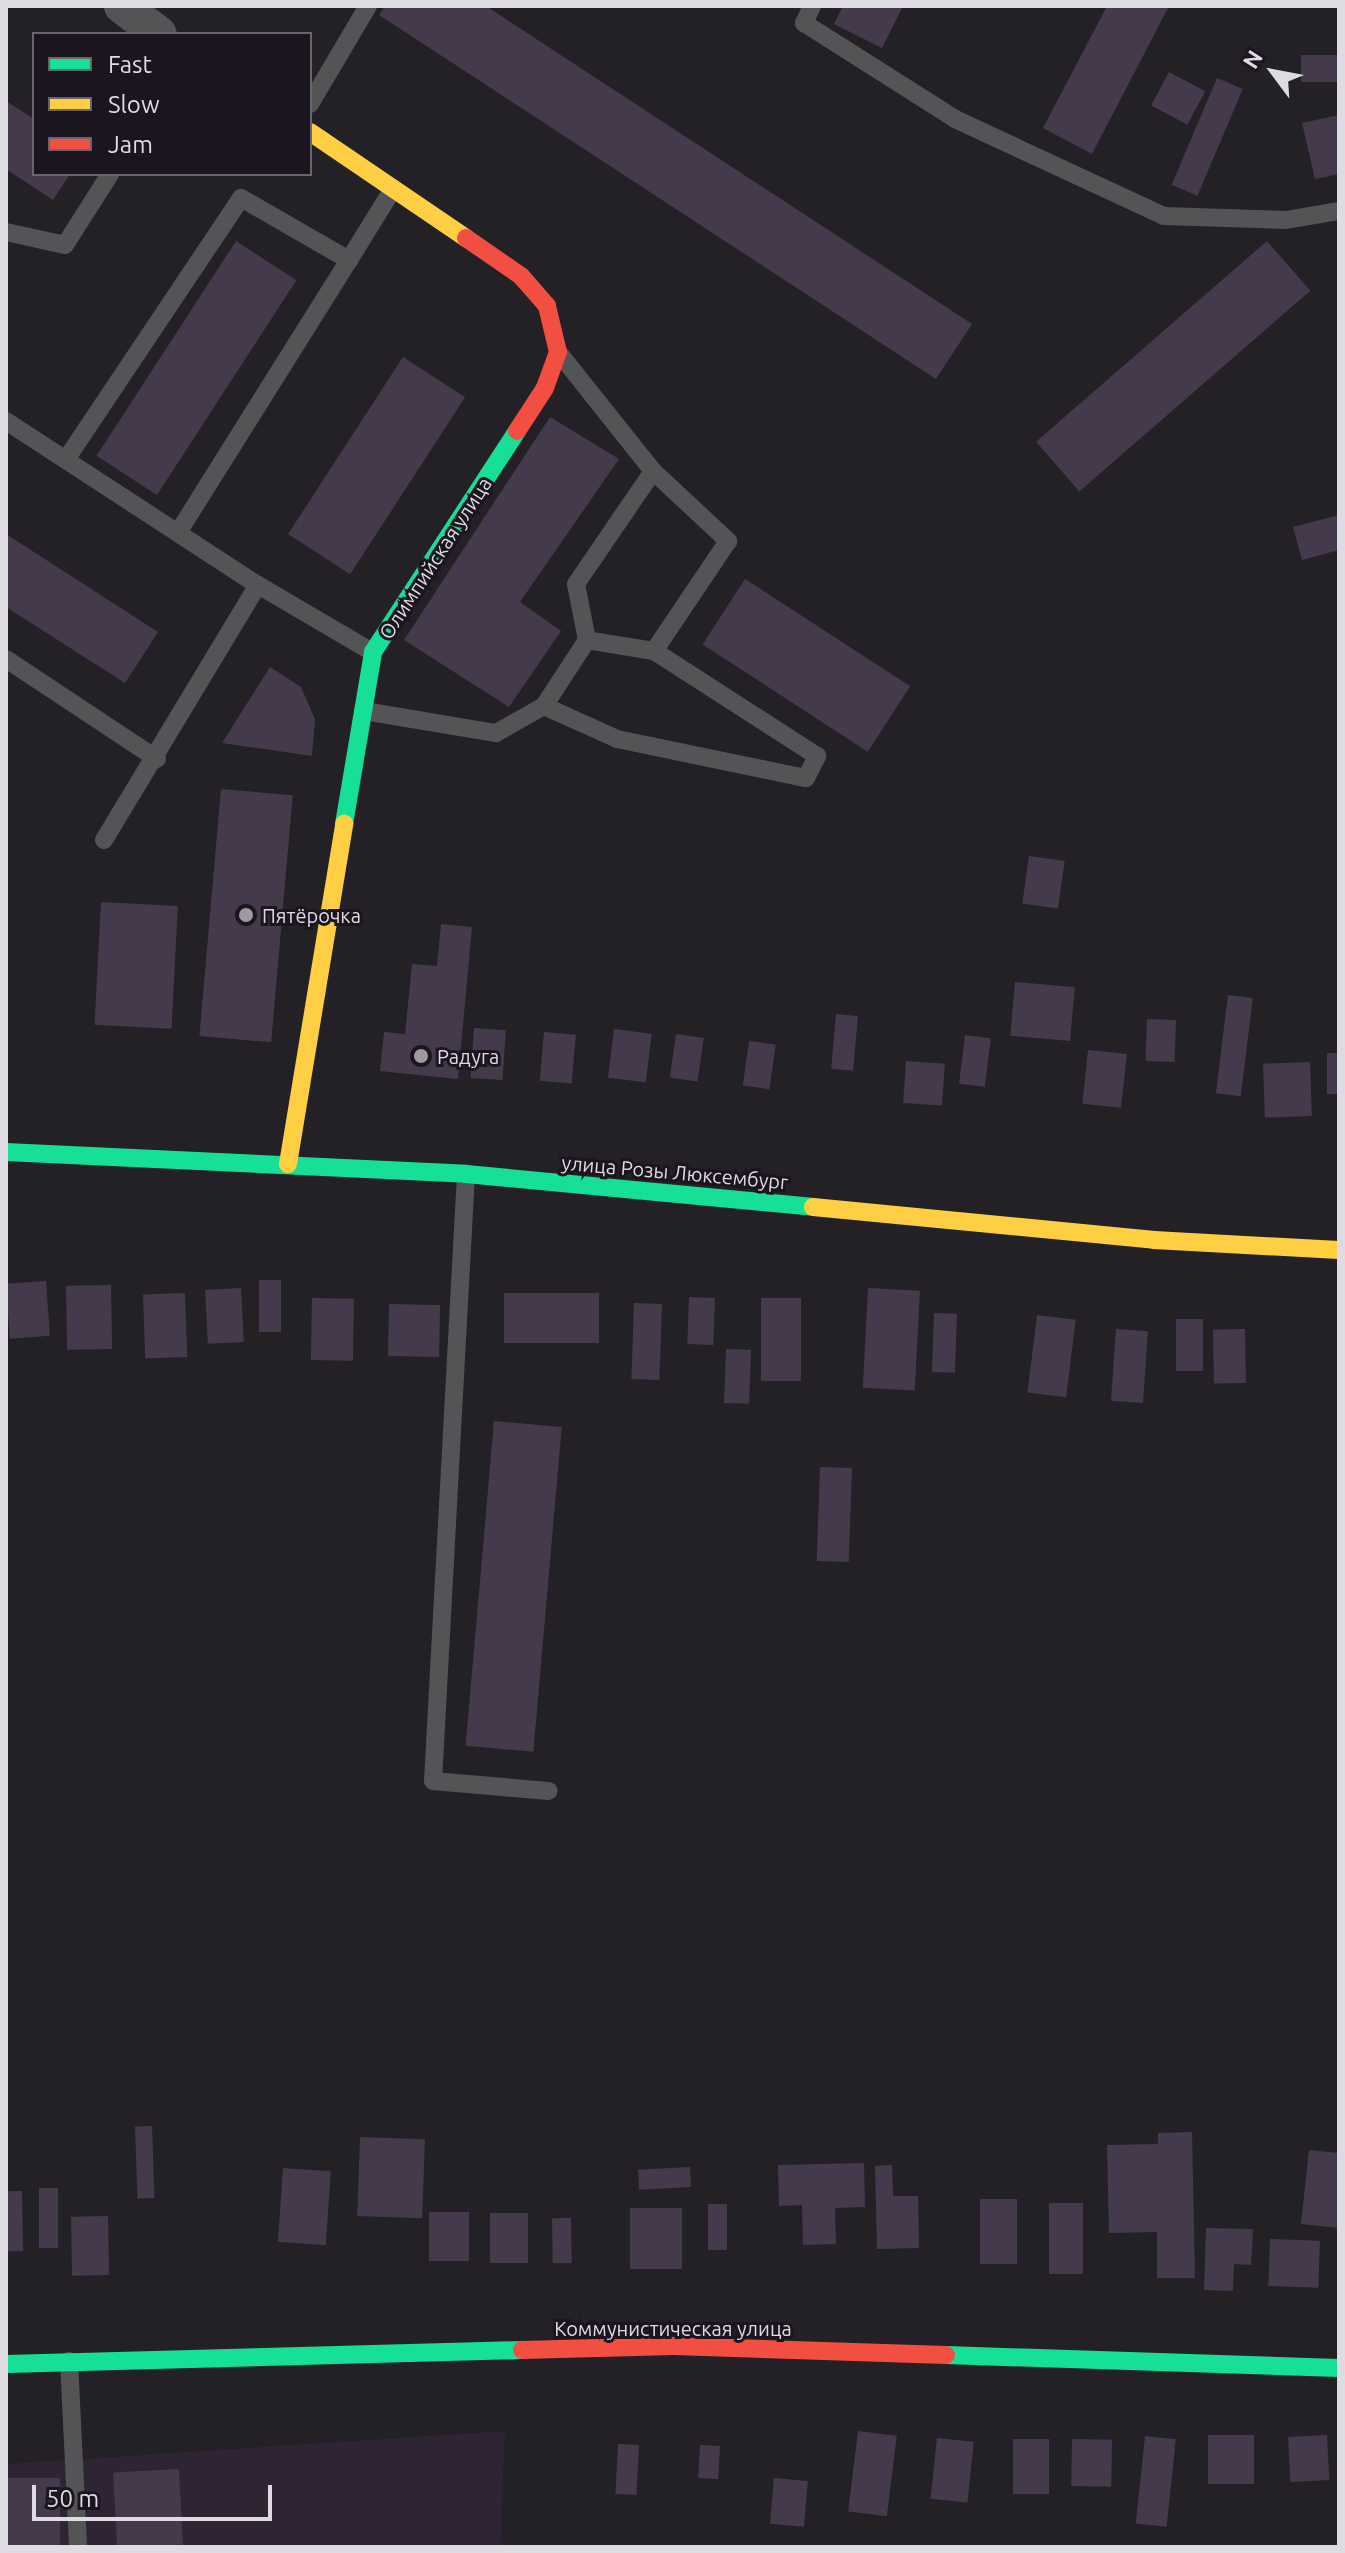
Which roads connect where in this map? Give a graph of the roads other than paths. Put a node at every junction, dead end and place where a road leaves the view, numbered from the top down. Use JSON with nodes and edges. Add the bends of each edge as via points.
{"nodes":[{"id":1,"x":122,"y":6,"type":"edge"},
{"id":2,"x":368,"y":6,"type":"edge"},
{"id":3,"x":812,"y":6,"type":"edge"},
{"id":4,"x":156,"y":32,"type":"edge"},
{"id":5,"x":312,"y":101,"type":"edge"},
{"id":6,"x":312,"y":133,"type":"edge"},
{"id":7,"x":109,"y":176,"type":"edge"},
{"id":8,"x":393,"y":189,"type":"junction"},
{"id":9,"x":1339,"y":211,"type":"edge"},
{"id":10,"x":6,"y":232,"type":"edge"},
{"id":11,"x":349,"y":260,"type":"junction"},
{"id":12,"x":558,"y":352,"type":"junction"},
{"id":13,"x":6,"y":421,"type":"edge"},
{"id":14,"x":67,"y":458,"type":"junction"},
{"id":15,"x":653,"y":471,"type":"junction"},
{"id":16,"x":179,"y":531,"type":"junction"},
{"id":17,"x":258,"y":585,"type":"junction"},
{"id":18,"x":587,"y":640,"type":"junction"},
{"id":19,"x":654,"y":651,"type":"junction"},
{"id":20,"x":373,"y":652,"type":"junction"},
{"id":21,"x":6,"y":659,"type":"edge"},
{"id":22,"x":544,"y":706,"type":"junction"},
{"id":23,"x":364,"y":711,"type":"junction"},
{"id":24,"x":157,"y":759,"type":"junction"},
{"id":25,"x":104,"y":840,"type":"dead end"},
{"id":26,"x":6,"y":1152,"type":"edge"},
{"id":27,"x":288,"y":1164,"type":"junction"},
{"id":28,"x":466,"y":1174,"type":"junction"},
{"id":29,"x":1339,"y":1250,"type":"edge"},
{"id":30,"x":549,"y":1791,"type":"dead end"},
{"id":31,"x":69,"y":2361,"type":"junction"},
{"id":32,"x":6,"y":2364,"type":"edge"},
{"id":33,"x":1339,"y":2368,"type":"edge"},
{"id":34,"x":78,"y":2547,"type":"edge"}],
"edges":[{"from":1,"to":4,"type":"street"},
{"from":2,"to":5,"type":"lane"},
{"from":3,"to":9,"type":"lane","via":[[804,23],[955,119],[1164,216],[1286,220]]},
{"from":6,"to":8,"type":"street"},
{"from":7,"to":10,"type":"lane","via":[[65,245]]},
{"from":8,"to":11,"type":"lane"},
{"from":8,"to":12,"type":"street","via":[[521,276],[547,306]]},
{"from":11,"to":14,"type":"lane","via":[[241,198]]},
{"from":11,"to":16,"type":"lane"},
{"from":12,"to":15,"type":"lane"},
{"from":12,"to":20,"type":"street","name":"Олимпийская улица","via":[[545,388]]},
{"from":13,"to":14,"type":"lane"},
{"from":14,"to":16,"type":"lane"},
{"from":15,"to":18,"type":"lane","via":[[576,584]]},
{"from":15,"to":19,"type":"lane","via":[[728,541]]},
{"from":16,"to":17,"type":"lane"},
{"from":17,"to":20,"type":"lane"},
{"from":17,"to":24,"type":"lane"},
{"from":18,"to":19,"type":"lane"},
{"from":18,"to":22,"type":"lane"},
{"from":19,"to":22,"type":"lane","via":[[817,756],[806,778],[617,739]]},
{"from":20,"to":23,"type":"street","name":"Олимпийская улица"},
{"from":21,"to":24,"type":"lane"},
{"from":22,"to":23,"type":"lane","via":[[496,733]]},
{"from":23,"to":27,"type":"street","name":"Олимпийская улица"},
{"from":24,"to":25,"type":"lane"},
{"from":26,"to":27,"type":"street","name":"улица Розы Люксембург"},
{"from":27,"to":28,"type":"street","name":"улица Розы Люксембург"},
{"from":28,"to":29,"type":"street","name":"улица Розы Люксембург","via":[[1154,1240]]},
{"from":28,"to":30,"type":"lane","via":[[433,1781]]},
{"from":31,"to":32,"type":"street","name":"Коммунистическая улица"},
{"from":31,"to":33,"type":"street","name":"Коммунистическая улица","via":[[674,2346]]},
{"from":31,"to":34,"type":"lane"}]}
